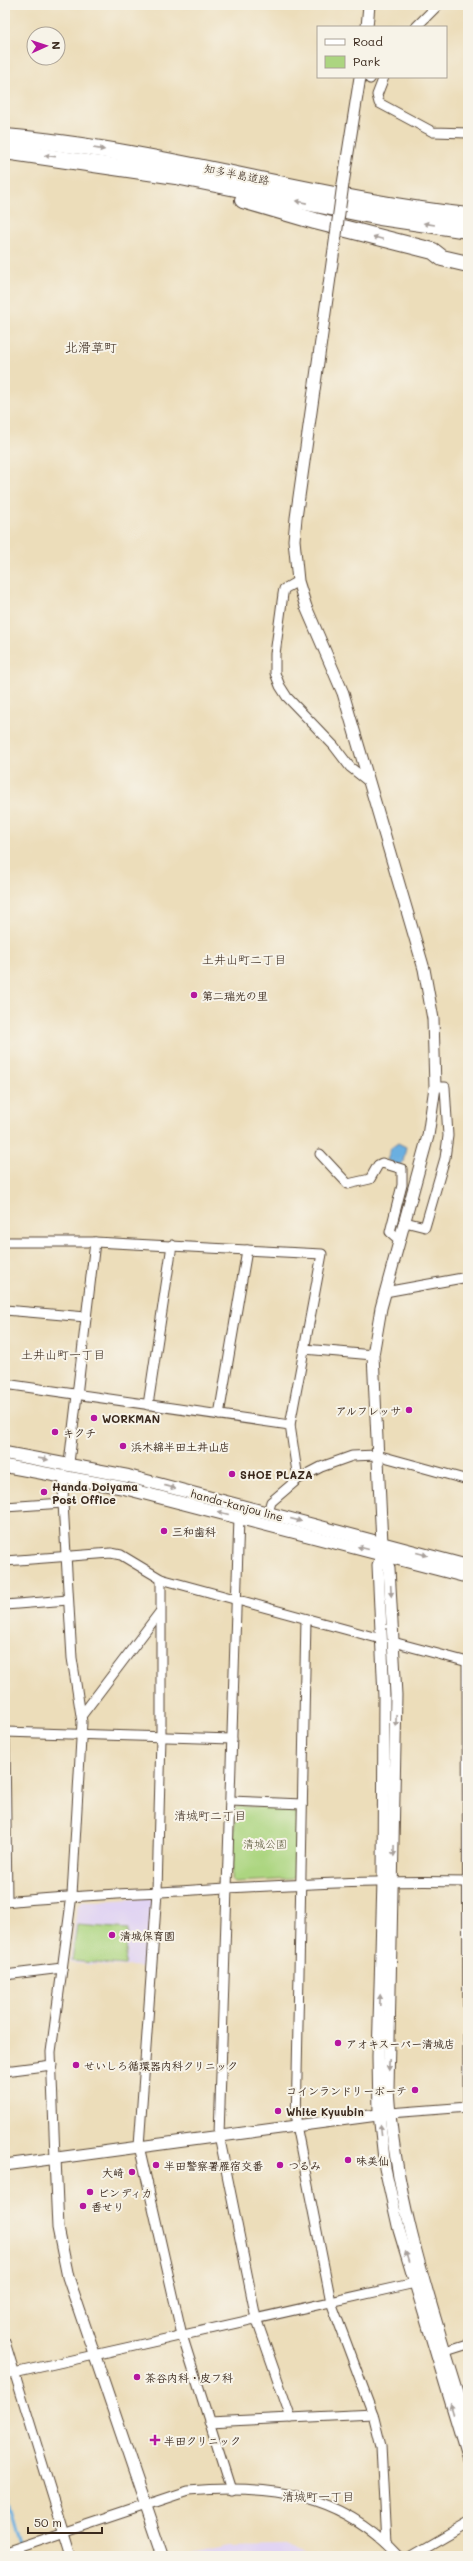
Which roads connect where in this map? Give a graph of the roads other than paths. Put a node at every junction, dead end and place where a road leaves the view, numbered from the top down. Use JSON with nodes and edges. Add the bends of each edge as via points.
{"nodes":[{"id":1,"x":369,"y":5,"type":"edge"},
{"id":2,"x":435,"y":6,"type":"edge"},
{"id":3,"x":367,"y":26,"type":"edge"},
{"id":4,"x":417,"y":26,"type":"edge"},
{"id":5,"x":367,"y":78,"type":"edge"},
{"id":6,"x":384,"y":78,"type":"edge"},
{"id":7,"x":468,"y":133,"type":"edge"},
{"id":8,"x":5,"y":137,"type":"edge"},
{"id":9,"x":5,"y":151,"type":"edge"},
{"id":10,"x":79,"y":160,"type":"junction"},
{"id":11,"x":373,"y":200,"type":"junction"},
{"id":12,"x":468,"y":204,"type":"edge"},
{"id":13,"x":468,"y":216,"type":"edge"},
{"id":14,"x":468,"y":230,"type":"edge"},
{"id":15,"x":433,"y":251,"type":"junction"},
{"id":16,"x":468,"y":258,"type":"edge"},
{"id":17,"x":468,"y":264,"type":"edge"},
{"id":18,"x":298,"y":581,"type":"junction"},
{"id":19,"x":369,"y":782,"type":"junction"},
{"id":20,"x":435,"y":1087,"type":"junction"},
{"id":21,"x":320,"y":1154,"type":"dead end"},
{"id":22,"x":405,"y":1222,"type":"junction"},
{"id":23,"x":399,"y":1240,"type":"junction"},
{"id":24,"x":5,"y":1242,"type":"edge"},
{"id":25,"x":95,"y":1242,"type":"junction"},
{"id":26,"x":172,"y":1245,"type":"junction"},
{"id":27,"x":247,"y":1250,"type":"junction"},
{"id":28,"x":468,"y":1277,"type":"edge"},
{"id":29,"x":385,"y":1292,"type":"junction"},
{"id":30,"x":5,"y":1310,"type":"edge"},
{"id":31,"x":86,"y":1317,"type":"junction"},
{"id":32,"x":304,"y":1348,"type":"junction"},
{"id":33,"x":373,"y":1355,"type":"junction"},
{"id":34,"x":5,"y":1384,"type":"edge"},
{"id":35,"x":77,"y":1396,"type":"junction"},
{"id":36,"x":148,"y":1405,"type":"junction"},
{"id":37,"x":219,"y":1415,"type":"junction"},
{"id":38,"x":290,"y":1426,"type":"junction"},
{"id":39,"x":5,"y":1453,"type":"edge"},
{"id":40,"x":377,"y":1455,"type":"junction"},
{"id":41,"x":69,"y":1463,"type":"junction"},
{"id":42,"x":5,"y":1466,"type":"edge"},
{"id":43,"x":64,"y":1475,"type":"junction"},
{"id":44,"x":298,"y":1479,"type":"junction"},
{"id":45,"x":468,"y":1480,"type":"edge"},
{"id":46,"x":62,"y":1503,"type":"junction"},
{"id":47,"x":5,"y":1507,"type":"edge"},
{"id":48,"x":268,"y":1513,"type":"junction"},
{"id":49,"x":239,"y":1517,"type":"junction"},
{"id":50,"x":383,"y":1548,"type":"junction"},
{"id":51,"x":65,"y":1558,"type":"junction"},
{"id":52,"x":5,"y":1561,"type":"edge"},
{"id":53,"x":468,"y":1566,"type":"edge"},
{"id":54,"x":468,"y":1577,"type":"edge"},
{"id":55,"x":161,"y":1579,"type":"junction"},
{"id":56,"x":68,"y":1600,"type":"junction"},
{"id":57,"x":237,"y":1600,"type":"junction"},
{"id":58,"x":5,"y":1605,"type":"edge"},
{"id":59,"x":160,"y":1612,"type":"junction"},
{"id":60,"x":306,"y":1619,"type":"junction"},
{"id":61,"x":382,"y":1639,"type":"junction"},
{"id":62,"x":393,"y":1642,"type":"junction"},
{"id":63,"x":468,"y":1662,"type":"edge"},
{"id":64,"x":82,"y":1715,"type":"junction"},
{"id":65,"x":5,"y":1732,"type":"edge"},
{"id":66,"x":81,"y":1735,"type":"junction"},
{"id":67,"x":161,"y":1737,"type":"junction"},
{"id":68,"x":232,"y":1739,"type":"junction"},
{"id":69,"x":5,"y":1743,"type":"edge"},
{"id":70,"x":231,"y":1801,"type":"junction"},
{"id":71,"x":302,"y":1804,"type":"junction"},
{"id":72,"x":389,"y":1881,"type":"junction"},
{"id":73,"x":467,"y":1882,"type":"edge"},
{"id":74,"x":301,"y":1884,"type":"junction"},
{"id":75,"x":227,"y":1888,"type":"junction"},
{"id":76,"x":158,"y":1892,"type":"junction"},
{"id":77,"x":72,"y":1896,"type":"junction"},
{"id":78,"x":6,"y":1902,"type":"edge"},
{"id":79,"x":62,"y":1968,"type":"junction"},
{"id":80,"x":5,"y":1975,"type":"edge"},
{"id":81,"x":52,"y":2065,"type":"junction"},
{"id":82,"x":5,"y":2071,"type":"edge"},
{"id":83,"x":468,"y":2108,"type":"edge"},
{"id":84,"x":384,"y":2114,"type":"junction"},
{"id":85,"x":296,"y":2125,"type":"junction"},
{"id":86,"x":219,"y":2136,"type":"junction"},
{"id":87,"x":139,"y":2146,"type":"junction"},
{"id":88,"x":55,"y":2158,"type":"junction"},
{"id":89,"x":5,"y":2165,"type":"edge"},
{"id":90,"x":415,"y":2283,"type":"junction"},
{"id":91,"x":331,"y":2302,"type":"junction"},
{"id":92,"x":256,"y":2318,"type":"junction"},
{"id":93,"x":182,"y":2335,"type":"junction"},
{"id":94,"x":5,"y":2342,"type":"edge"},
{"id":95,"x":468,"y":2344,"type":"edge"},
{"id":96,"x":446,"y":2351,"type":"junction"},
{"id":97,"x":96,"y":2355,"type":"junction"},
{"id":98,"x":9,"y":2374,"type":"edge"},
{"id":99,"x":374,"y":2414,"type":"junction"},
{"id":100,"x":291,"y":2418,"type":"junction"},
{"id":101,"x":209,"y":2422,"type":"junction"},
{"id":102,"x":468,"y":2426,"type":"edge"},
{"id":103,"x":468,"y":2459,"type":"edge"},
{"id":104,"x":230,"y":2490,"type":"junction"},
{"id":105,"x":147,"y":2504,"type":"junction"},
{"id":106,"x":468,"y":2523,"type":"edge"},
{"id":107,"x":64,"y":2533,"type":"junction"},
{"id":108,"x":386,"y":2543,"type":"junction"},
{"id":109,"x":5,"y":2552,"type":"edge"},
{"id":110,"x":71,"y":2556,"type":"edge"},
{"id":111,"x":163,"y":2556,"type":"edge"},
{"id":112,"x":399,"y":2556,"type":"edge"},
{"id":113,"x":410,"y":2556,"type":"edge"}],
"edges":[{"from":1,"to":3,"type":"street"},
{"from":2,"to":4,"type":"street"},
{"from":5,"to":18,"type":"street","bridge":true,"via":[[344,184],[296,518],[294,540]]},
{"from":6,"to":7,"type":"street","via":[[377,95],[379,103],[434,132]]},
{"from":8,"to":11,"type":"highway","name":"知多半島道路","one_way":true,"via":[[157,158]]},
{"from":10,"to":9,"type":"highway","name":"知多半島道路","one_way":true},
{"from":14,"to":10,"type":"highway","name":"知多半島道路","one_way":true,"via":[[380,217],[176,176]]},
{"from":15,"to":10,"type":"highway","one_way":true,"via":[[200,188]]},
{"from":11,"to":12,"type":"highway","via":[[380,197]]},
{"from":11,"to":13,"type":"highway","name":"知多半島道路"},
{"from":15,"to":16,"type":"highway"},
{"from":15,"to":17,"type":"highway","via":[[442,258]]},
{"from":18,"to":19,"type":"street","via":[[306,607],[343,693]]},
{"from":18,"to":19,"type":"street","via":[[289,585],[283,594],[275,672],[287,697],[334,746],[350,767]]},
{"from":19,"to":20,"type":"street","via":[[429,993],[434,1026]]},
{"from":20,"to":22,"type":"street","via":[[428,1136]]},
{"from":20,"to":22,"type":"street","via":[[445,1087],[448,1136],[446,1158],[425,1227]]},
{"from":21,"to":23,"type":"street","via":[[348,1184],[370,1179],[382,1163],[402,1169],[402,1185],[390,1232]]},
{"from":22,"to":23,"type":"street"},
{"from":23,"to":29,"type":"street"},
{"from":24,"to":25,"type":"street"},
{"from":25,"to":26,"type":"street"},
{"from":25,"to":31,"type":"street"},
{"from":26,"to":27,"type":"street"},
{"from":26,"to":36,"type":"street"},
{"from":27,"to":32,"type":"street","via":[[322,1254]]},
{"from":27,"to":37,"type":"street"},
{"from":28,"to":29,"type":"street"},
{"from":29,"to":33,"type":"street"},
{"from":30,"to":31,"type":"street"},
{"from":31,"to":35,"type":"street"},
{"from":32,"to":33,"type":"street"},
{"from":32,"to":38,"type":"street"},
{"from":33,"to":40,"type":"street"},
{"from":34,"to":35,"type":"street"},
{"from":35,"to":36,"type":"street"},
{"from":35,"to":41,"type":"street"},
{"from":36,"to":37,"type":"street"},
{"from":37,"to":38,"type":"street"},
{"from":38,"to":44,"type":"street"},
{"from":39,"to":41,"type":"main road","name":"handa-kanjou line","one_way":true},
{"from":40,"to":44,"type":"street","via":[[352,1456]]},
{"from":40,"to":45,"type":"street"},
{"from":40,"to":50,"type":"street"},
{"from":41,"to":48,"type":"main road","name":"handa-kanjou line","one_way":true},
{"from":42,"to":43,"type":"main road","name":"handa-kanjou line"},
{"from":43,"to":46,"type":"street"},
{"from":49,"to":43,"type":"main road","name":"handa-kanjou line","one_way":true},
{"from":44,"to":48,"type":"street","via":[[271,1502]]},
{"from":46,"to":47,"type":"street"},
{"from":46,"to":51,"type":"street"},
{"from":48,"to":50,"type":"main road","name":"handa-kanjou line","one_way":true},
{"from":50,"to":49,"type":"main road","name":"handa-kanjou line","one_way":true},
{"from":49,"to":57,"type":"street"},
{"from":50,"to":53,"type":"main road","name":"handa-kanjou line","one_way":true},
{"from":50,"to":54,"type":"main road","name":"handa-kanjou line"},
{"from":50,"to":61,"type":"street","via":[[378,1565]]},
{"from":50,"to":62,"type":"street","one_way":true,"via":[[389,1568]]},
{"from":51,"to":52,"type":"street"},
{"from":51,"to":55,"type":"street","via":[[111,1553],[121,1555]]},
{"from":51,"to":56,"type":"street"},
{"from":55,"to":57,"type":"street"},
{"from":55,"to":59,"type":"street"},
{"from":56,"to":58,"type":"street"},
{"from":56,"to":64,"type":"street","via":[[72,1658]]},
{"from":57,"to":60,"type":"street"},
{"from":57,"to":68,"type":"street"},
{"from":59,"to":64,"type":"street"},
{"from":59,"to":67,"type":"street"},
{"from":60,"to":61,"type":"street"},
{"from":60,"to":71,"type":"street"},
{"from":61,"to":72,"type":"street"},
{"from":62,"to":63,"type":"street"},
{"from":62,"to":72,"type":"street","one_way":true,"via":[[396,1695]]},
{"from":63,"to":73,"type":"street"},
{"from":64,"to":66,"type":"street"},
{"from":65,"to":66,"type":"street"},
{"from":66,"to":67,"type":"street"},
{"from":66,"to":77,"type":"street"},
{"from":67,"to":68,"type":"street"},
{"from":67,"to":76,"type":"street"},
{"from":68,"to":70,"type":"street"},
{"from":69,"to":78,"type":"street"},
{"from":70,"to":71,"type":"street"},
{"from":70,"to":75,"type":"street"},
{"from":71,"to":74,"type":"street"},
{"from":72,"to":73,"type":"street"},
{"from":72,"to":74,"type":"street"},
{"from":72,"to":84,"type":"street","via":[[378,2057]]},
{"from":73,"to":83,"type":"street"},
{"from":74,"to":75,"type":"street"},
{"from":74,"to":85,"type":"street"},
{"from":75,"to":76,"type":"street"},
{"from":75,"to":86,"type":"street"},
{"from":76,"to":77,"type":"street"},
{"from":76,"to":87,"type":"street"},
{"from":77,"to":78,"type":"street"},
{"from":77,"to":79,"type":"street"},
{"from":79,"to":80,"type":"street"},
{"from":79,"to":81,"type":"street"},
{"from":81,"to":82,"type":"street"},
{"from":81,"to":88,"type":"street"},
{"from":83,"to":84,"type":"street"},
{"from":84,"to":85,"type":"street"},
{"from":90,"to":84,"type":"street","one_way":true,"via":[[391,2199]]},
{"from":84,"to":96,"type":"street","via":[[402,2197]]},
{"from":85,"to":86,"type":"street"},
{"from":85,"to":91,"type":"street"},
{"from":86,"to":87,"type":"street"},
{"from":86,"to":92,"type":"street"},
{"from":87,"to":88,"type":"street"},
{"from":87,"to":93,"type":"street"},
{"from":88,"to":89,"type":"street"},
{"from":88,"to":97,"type":"street","via":[[62,2253]]},
{"from":90,"to":91,"type":"street"},
{"from":103,"to":90,"type":"street","one_way":true},
{"from":91,"to":92,"type":"street"},
{"from":91,"to":99,"type":"street"},
{"from":92,"to":93,"type":"street"},
{"from":92,"to":100,"type":"street"},
{"from":93,"to":97,"type":"street"},
{"from":93,"to":101,"type":"street"},
{"from":94,"to":98,"type":"street"},
{"from":95,"to":96,"type":"street"},
{"from":96,"to":102,"type":"street"},
{"from":97,"to":98,"type":"street"},
{"from":97,"to":105,"type":"street"},
{"from":98,"to":107,"type":"street"},
{"from":99,"to":100,"type":"street"},
{"from":99,"to":108,"type":"street","via":[[381,2446]]},
{"from":100,"to":101,"type":"street"},
{"from":101,"to":104,"type":"street"},
{"from":104,"to":105,"type":"street","via":[[188,2491]]},
{"from":104,"to":108,"type":"street","via":[[280,2493],[322,2502],[362,2522]]},
{"from":105,"to":107,"type":"street"},
{"from":105,"to":111,"type":"street"},
{"from":106,"to":113,"type":"street"},
{"from":107,"to":109,"type":"street"},
{"from":107,"to":110,"type":"street"},
{"from":108,"to":112,"type":"street"}]}
